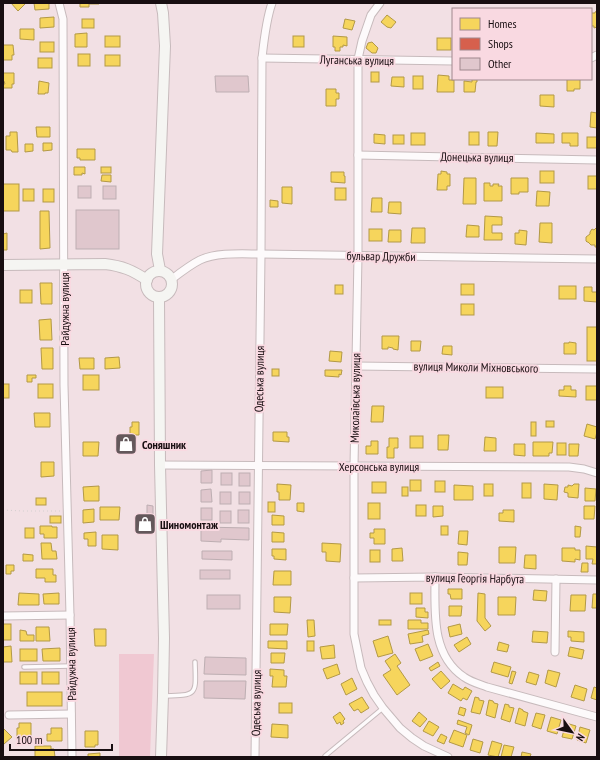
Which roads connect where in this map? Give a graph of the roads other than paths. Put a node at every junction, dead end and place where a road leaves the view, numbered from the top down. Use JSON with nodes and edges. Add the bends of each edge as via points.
{"nodes":[{"id":1,"x":59,"y":3,"type":"edge"},
{"id":2,"x":161,"y":3,"type":"edge"},
{"id":3,"x":272,"y":3,"type":"edge"},
{"id":4,"x":380,"y":3,"type":"edge"},
{"id":5,"x":262,"y":58,"type":"junction"},
{"id":6,"x":358,"y":59,"type":"junction"},
{"id":7,"x":452,"y":61,"type":"edge"},
{"id":8,"x":358,"y":155,"type":"junction"},
{"id":9,"x":597,"y":160,"type":"edge"},
{"id":10,"x":261,"y":254,"type":"junction"},
{"id":11,"x":358,"y":256,"type":"junction"},
{"id":12,"x":597,"y":259,"type":"edge"},
{"id":13,"x":3,"y":265,"type":"edge"},
{"id":14,"x":64,"y":265,"type":"junction"},
{"id":15,"x":160,"y":270,"type":"junction"},
{"id":16,"x":172,"y":279,"type":"junction"},
{"id":17,"x":147,"y":280,"type":"junction"},
{"id":18,"x":159,"y":297,"type":"junction"},
{"id":19,"x":356,"y":366,"type":"junction"},
{"id":20,"x":597,"y":369,"type":"edge"},
{"id":21,"x":160,"y":465,"type":"junction"},
{"id":22,"x":258,"y":466,"type":"junction"},
{"id":23,"x":354,"y":466,"type":"junction"},
{"id":24,"x":597,"y":473,"type":"edge"},
{"id":25,"x":435,"y":577,"type":"junction"},
{"id":26,"x":354,"y":578,"type":"junction"},
{"id":27,"x":556,"y":579,"type":"junction"},
{"id":28,"x":597,"y":580,"type":"edge"},
{"id":29,"x":70,"y":615,"type":"junction"},
{"id":30,"x":3,"y":616,"type":"edge"},
{"id":31,"x":555,"y":652,"type":"dead end"},
{"id":32,"x":195,"y":662,"type":"dead end"},
{"id":33,"x":24,"y":666,"type":"dead end"},
{"id":34,"x":71,"y":666,"type":"junction"},
{"id":35,"x":163,"y":696,"type":"junction"},
{"id":36,"x":383,"y":708,"type":"junction"},
{"id":37,"x":71,"y":714,"type":"junction"},
{"id":38,"x":9,"y":715,"type":"dead end"},
{"id":39,"x":597,"y":717,"type":"edge"},
{"id":40,"x":326,"y":756,"type":"dead end"},
{"id":41,"x":72,"y":757,"type":"edge"},
{"id":42,"x":161,"y":757,"type":"edge"},
{"id":43,"x":255,"y":757,"type":"edge"},
{"id":44,"x":448,"y":757,"type":"edge"}],
"edges":[{"from":1,"to":14,"type":"street","name":"Райдужна вулиця","via":[[63,19]]},
{"from":2,"to":15,"type":"main road","via":[[164,46],[157,254]]},
{"from":3,"to":5,"type":"street","name":"Одеська вулиця"},
{"from":4,"to":6,"type":"street","name":"Миколаївська вулиця","via":[[370,15]]},
{"from":5,"to":6,"type":"street","name":"Луганська вулиця"},
{"from":5,"to":10,"type":"street","name":"Одеська вулиця"},
{"from":6,"to":7,"type":"street","name":"Луганська вулиця"},
{"from":6,"to":8,"type":"street","name":"Миколаївська вулиця"},
{"from":8,"to":9,"type":"street","name":"Донецька вулиця"},
{"from":8,"to":11,"type":"street","name":"Миколаївська вулиця"},
{"from":10,"to":11,"type":"street","name":"бульвар Дружби"},
{"from":10,"to":16,"type":"street","name":"бульвар Дружби","via":[[223,255],[201,259]]},
{"from":10,"to":22,"type":"street","name":"Одеська вулиця"},
{"from":11,"to":12,"type":"street","name":"бульвар Дружби"},
{"from":11,"to":19,"type":"street","name":"Миколаївська вулиця"},
{"from":13,"to":14,"type":"main road"},
{"from":14,"to":17,"type":"main road","via":[[115,265]]},
{"from":14,"to":29,"type":"street","name":"Райдужна вулиця","via":[[64,385]]},
{"from":15,"to":16,"type":"main road","via":[[169,274]]},
{"from":15,"to":17,"type":"main road","via":[[152,273]]},
{"from":16,"to":18,"type":"main road","via":[[171,290],[165,296]]},
{"from":17,"to":18,"type":"main road","via":[[149,292]]},
{"from":18,"to":21,"type":"main road"},
{"from":19,"to":20,"type":"street","name":"вулиця Миколи Міхновського"},
{"from":19,"to":23,"type":"street","name":"Миколаївська вулиця"},
{"from":21,"to":22,"type":"street","name":"Херсонська вулиця"},
{"from":21,"to":35,"type":"main road"},
{"from":22,"to":23,"type":"street","name":"Херсонська вулиця"},
{"from":22,"to":43,"type":"street","name":"Одеська вулиця"},
{"from":23,"to":24,"type":"street","name":"Херсонська вулиця","via":[[569,467]]},
{"from":23,"to":26,"type":"street","name":"Миколаївська вулиця"},
{"from":25,"to":26,"type":"street","name":"вулиця Георгія Нарбута"},
{"from":25,"to":27,"type":"street","name":"вулиця Георгія Нарбута"},
{"from":25,"to":39,"type":"street","via":[[435,619],[440,646],[447,660],[464,677],[474,683]]},
{"from":26,"to":36,"type":"street","name":"Миколаївська вулиця","via":[[354,634],[361,668]]},
{"from":27,"to":28,"type":"street","name":"вулиця Георгія Нарбута"},
{"from":27,"to":31,"type":"street"},
{"from":29,"to":30,"type":"street","name":"Райдужна вулиця"},
{"from":29,"to":34,"type":"street","name":"Райдужна вулиця"},
{"from":32,"to":35,"type":"lane","via":[[196,685],[191,693]]},
{"from":33,"to":34,"type":"lane"},
{"from":34,"to":37,"type":"street","name":"Райдужна вулиця"},
{"from":35,"to":42,"type":"main road"},
{"from":36,"to":40,"type":"lane"},
{"from":36,"to":44,"type":"street","name":"Миколаївська вулиця","via":[[412,738]]},
{"from":37,"to":38,"type":"street","name":"Райдужна вулиця"},
{"from":37,"to":41,"type":"street","name":"Райдужна вулиця"}]}
